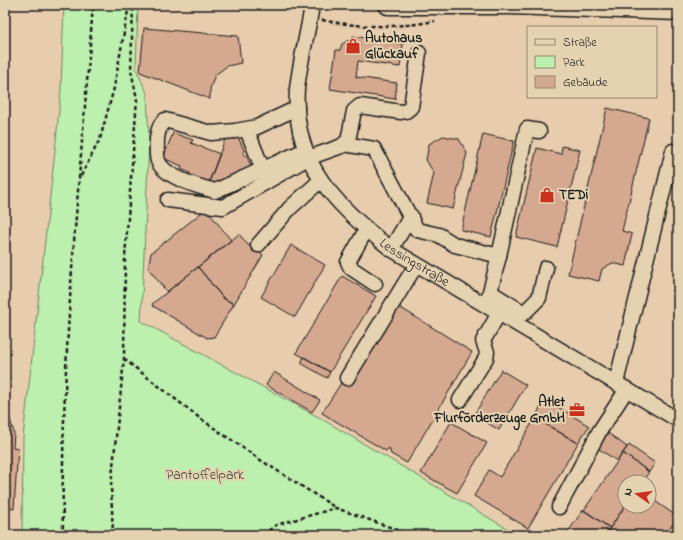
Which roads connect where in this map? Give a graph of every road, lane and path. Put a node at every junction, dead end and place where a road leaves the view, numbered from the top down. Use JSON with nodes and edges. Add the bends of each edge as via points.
{"nodes":[{"id":1,"x":93,"y":5,"type":"edge"},
{"id":2,"x":129,"y":5,"type":"edge"},
{"id":3,"x":133,"y":5,"type":"edge"},
{"id":4,"x":312,"y":5,"type":"edge"},
{"id":5,"x":388,"y":5,"type":"edge"},
{"id":6,"x":399,"y":5,"type":"edge"},
{"id":7,"x":678,"y":11,"type":"edge"},
{"id":8,"x":419,"y":53,"type":"dead end"},
{"id":9,"x":297,"y":108,"type":"junction"},
{"id":10,"x":246,"y":130,"type":"junction"},
{"id":11,"x":539,"y":131,"type":"dead end"},
{"id":12,"x":344,"y":144,"type":"junction"},
{"id":13,"x":673,"y":151,"type":"dead end"},
{"id":14,"x":307,"y":154,"type":"junction"},
{"id":15,"x":262,"y":170,"type":"junction"},
{"id":16,"x":80,"y":178,"type":"junction"},
{"id":17,"x":321,"y":180,"type":"junction"},
{"id":18,"x":168,"y":200,"type":"dead end"},
{"id":19,"x":411,"y":216,"type":"junction"},
{"id":20,"x":366,"y":230,"type":"junction"},
{"id":21,"x":258,"y":245,"type":"dead end"},
{"id":22,"x":391,"y":249,"type":"junction"},
{"id":23,"x":499,"y":256,"type":"junction"},
{"id":24,"x":416,"y":264,"type":"junction"},
{"id":25,"x":546,"y":268,"type":"dead end"},
{"id":26,"x":375,"y":284,"type":"dead end"},
{"id":27,"x":488,"y":299,"type":"junction"},
{"id":28,"x":499,"y":313,"type":"junction"},
{"id":29,"x":521,"y":319,"type":"junction"},
{"id":30,"x":124,"y":359,"type":"junction"},
{"id":31,"x":347,"y":378,"type":"dead end"},
{"id":32,"x":622,"y":386,"type":"junction"},
{"id":33,"x":460,"y":400,"type":"dead end"},
{"id":34,"x":678,"y":420,"type":"edge"},
{"id":35,"x":559,"y":507,"type":"dead end"},
{"id":36,"x":336,"y":508,"type":"junction"},
{"id":37,"x":63,"y":533,"type":"edge"},
{"id":38,"x":66,"y":535,"type":"edge"},
{"id":39,"x":113,"y":535,"type":"edge"},
{"id":40,"x":263,"y":535,"type":"edge"},
{"id":41,"x":412,"y":535,"type":"edge"}],
"edges":[{"from":1,"to":16,"type":"path"},
{"from":2,"to":16,"type":"path","via":[[114,88],[100,139]]},
{"from":3,"to":30,"type":"path","via":[[131,70],[137,100],[126,257]]},
{"from":4,"to":9,"type":"street","name":"Lessingstraße","via":[[297,88]]},
{"from":5,"to":6,"type":"main road"},
{"from":6,"to":7,"type":"main road","via":[[509,5]]},
{"from":8,"to":12,"type":"street","via":[[411,107],[401,112],[360,106],[354,111],[348,141]]},
{"from":9,"to":10,"type":"street"},
{"from":9,"to":14,"type":"street","name":"Lessingstraße","via":[[300,136]]},
{"from":10,"to":15,"type":"street"},
{"from":10,"to":15,"type":"street","via":[[211,132],[165,120],[159,128],[156,150],[158,162],[174,176],[215,191]]},
{"from":11,"to":23,"type":"street","via":[[527,129]]},
{"from":12,"to":14,"type":"street","via":[[335,150]]},
{"from":12,"to":19,"type":"street","via":[[374,149]]},
{"from":13,"to":32,"type":"street"},
{"from":14,"to":15,"type":"street"},
{"from":14,"to":17,"type":"street","name":"Lessingstraße"},
{"from":14,"to":18,"type":"street","via":[[223,207]]},
{"from":16,"to":37,"type":"path","via":[[65,388],[62,460]]},
{"from":17,"to":20,"type":"street","name":"Lessingstraße","via":[[356,222]]},
{"from":17,"to":21,"type":"street","via":[[290,208]]},
{"from":19,"to":22,"type":"street"},
{"from":19,"to":23,"type":"street","via":[[417,230],[439,235],[455,245]]},
{"from":20,"to":22,"type":"street","name":"Lessingstraße"},
{"from":20,"to":26,"type":"street","via":[[348,262],[351,268]]},
{"from":22,"to":24,"type":"street","name":"Lessingstraße"},
{"from":23,"to":27,"type":"street"},
{"from":24,"to":27,"type":"street","name":"Lessingstraße"},
{"from":24,"to":31,"type":"street"},
{"from":25,"to":29,"type":"street","via":[[539,298]]},
{"from":27,"to":28,"type":"street","name":"Lessingstraße"},
{"from":27,"to":29,"type":"street"},
{"from":28,"to":29,"type":"street","name":"Lessingstraße"},
{"from":28,"to":33,"type":"street","via":[[483,341],[487,352],[486,358]]},
{"from":29,"to":32,"type":"street","name":"Lessingstraße"},
{"from":30,"to":36,"type":"path","via":[[201,419]]},
{"from":30,"to":39,"type":"path","via":[[111,486]]},
{"from":32,"to":34,"type":"street","name":"Lessingstraße"},
{"from":32,"to":35,"type":"street"},
{"from":36,"to":40,"type":"path","via":[[276,525]]},
{"from":36,"to":41,"type":"path"},
{"from":37,"to":38,"type":"path"}]}
